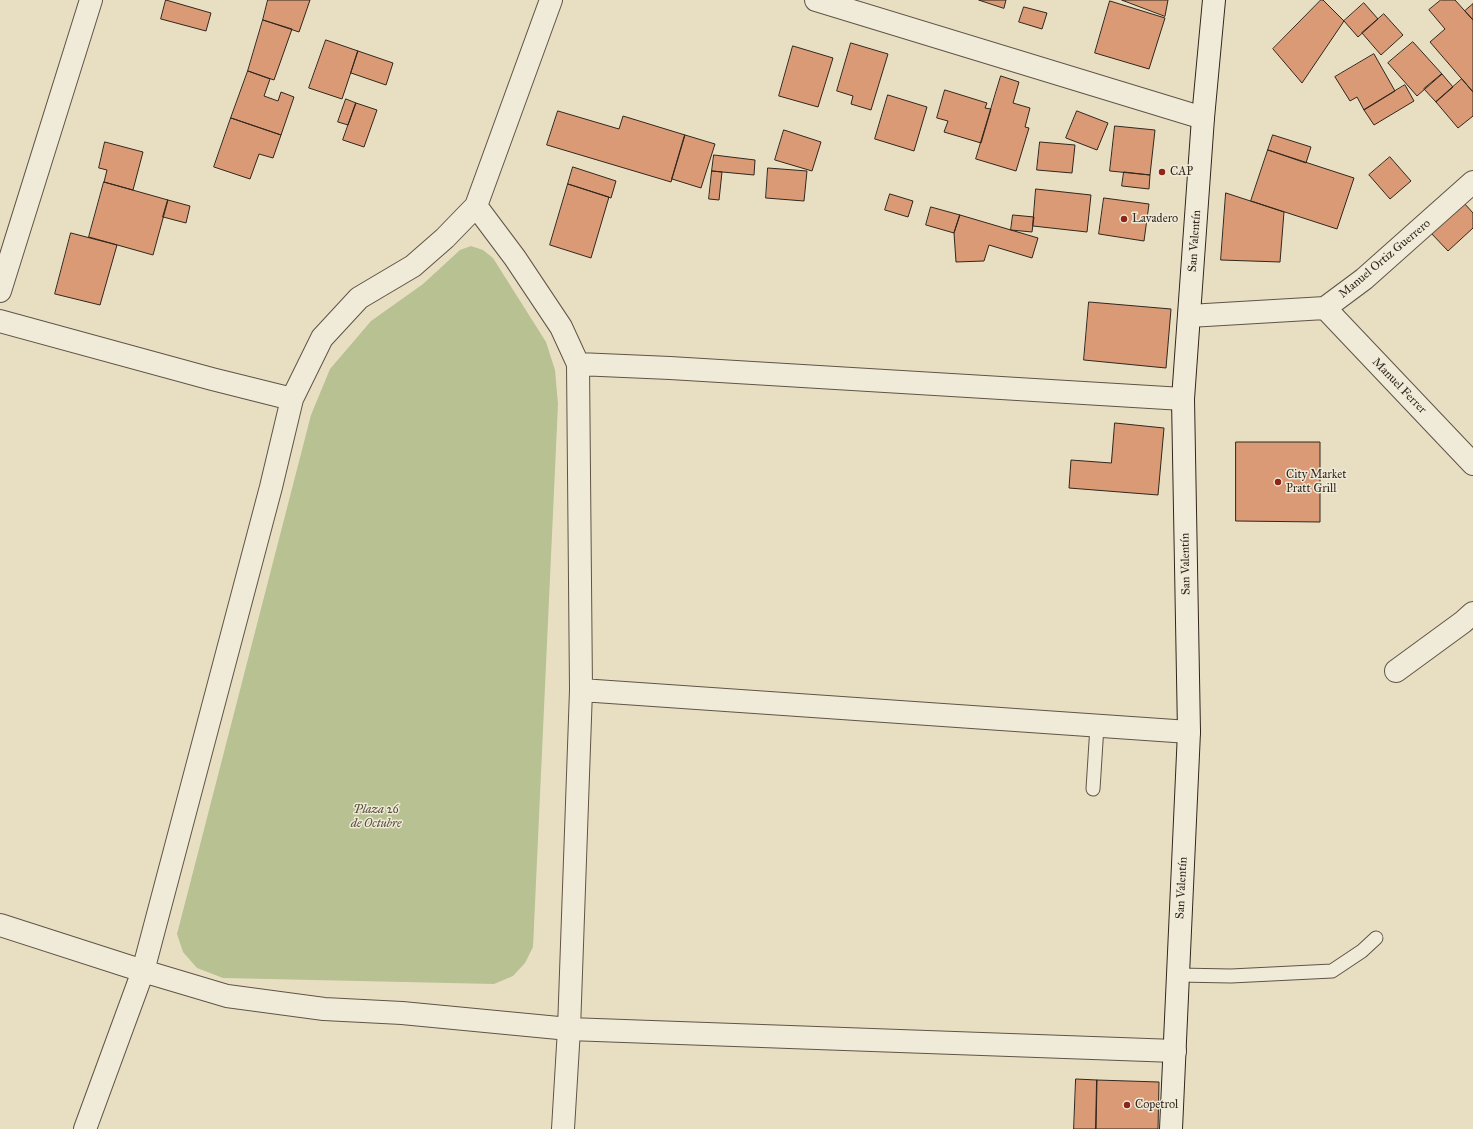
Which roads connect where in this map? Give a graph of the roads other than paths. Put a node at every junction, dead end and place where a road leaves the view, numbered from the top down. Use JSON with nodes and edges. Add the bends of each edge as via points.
{"nodes":[{"id":1,"x":91,"y":0,"type":"edge"},
{"id":2,"x":551,"y":0,"type":"edge"},
{"id":3,"x":816,"y":0,"type":"edge"},
{"id":4,"x":1214,"y":0,"type":"edge"},
{"id":5,"x":1203,"y":118,"type":"junction"},
{"id":6,"x":1473,"y":182,"type":"edge"},
{"id":7,"x":476,"y":206,"type":"junction"},
{"id":8,"x":0,"y":291,"type":"edge"},
{"id":9,"x":1325,"y":308,"type":"junction"},
{"id":10,"x":1189,"y":316,"type":"junction"},
{"id":11,"x":0,"y":321,"type":"edge"},
{"id":12,"x":578,"y":364,"type":"junction"},
{"id":13,"x":292,"y":399,"type":"junction"},
{"id":14,"x":1183,"y":399,"type":"junction"},
{"id":15,"x":1473,"y":464,"type":"edge"},
{"id":16,"x":1473,"y":612,"type":"edge"},
{"id":17,"x":1396,"y":670,"type":"dead end"},
{"id":18,"x":581,"y":690,"type":"junction"},
{"id":19,"x":1097,"y":726,"type":"junction"},
{"id":20,"x":1189,"y":732,"type":"junction"},
{"id":21,"x":1093,"y":790,"type":"dead end"},
{"id":22,"x":0,"y":926,"type":"edge"},
{"id":23,"x":1376,"y":938,"type":"dead end"},
{"id":24,"x":143,"y":971,"type":"junction"},
{"id":25,"x":1178,"y":975,"type":"junction"},
{"id":26,"x":569,"y":1029,"type":"junction"},
{"id":27,"x":1175,"y":1051,"type":"junction"},
{"id":28,"x":85,"y":1129,"type":"edge"},
{"id":29,"x":563,"y":1129,"type":"edge"},
{"id":30,"x":1171,"y":1129,"type":"edge"}],
"edges":[{"from":1,"to":8,"type":"street"},
{"from":2,"to":7,"type":"street"},
{"from":3,"to":5,"type":"street"},
{"from":4,"to":5,"type":"street","name":"San Valentín"},
{"from":5,"to":10,"type":"street","name":"San Valentín"},
{"from":6,"to":9,"type":"street","name":"Manuel Ortiz Guerrero","via":[[1364,279]]},
{"from":7,"to":12,"type":"street","via":[[515,258],[561,327]]},
{"from":7,"to":13,"type":"street","via":[[413,266],[359,298],[322,338]]},
{"from":9,"to":10,"type":"street"},
{"from":9,"to":15,"type":"street","name":"Manuel Ferrer"},
{"from":10,"to":14,"type":"street","name":"San Valentín"},
{"from":11,"to":13,"type":"street"},
{"from":12,"to":14,"type":"street"},
{"from":12,"to":18,"type":"street"},
{"from":13,"to":24,"type":"street"},
{"from":14,"to":20,"type":"street","name":"San Valentín"},
{"from":16,"to":17,"type":"street"},
{"from":18,"to":19,"type":"street"},
{"from":18,"to":26,"type":"street"},
{"from":19,"to":20,"type":"street"},
{"from":19,"to":21,"type":"lane"},
{"from":20,"to":25,"type":"street","name":"San Valentín"},
{"from":22,"to":24,"type":"street"},
{"from":23,"to":25,"type":"lane","via":[[1332,971],[1232,976]]},
{"from":24,"to":26,"type":"street","via":[[227,996],[324,1010],[402,1013]]},
{"from":24,"to":28,"type":"street"},
{"from":25,"to":27,"type":"street","name":"San Valentín"},
{"from":26,"to":27,"type":"street"},
{"from":26,"to":29,"type":"street"},
{"from":27,"to":30,"type":"street","name":"San Valentín"}]}
